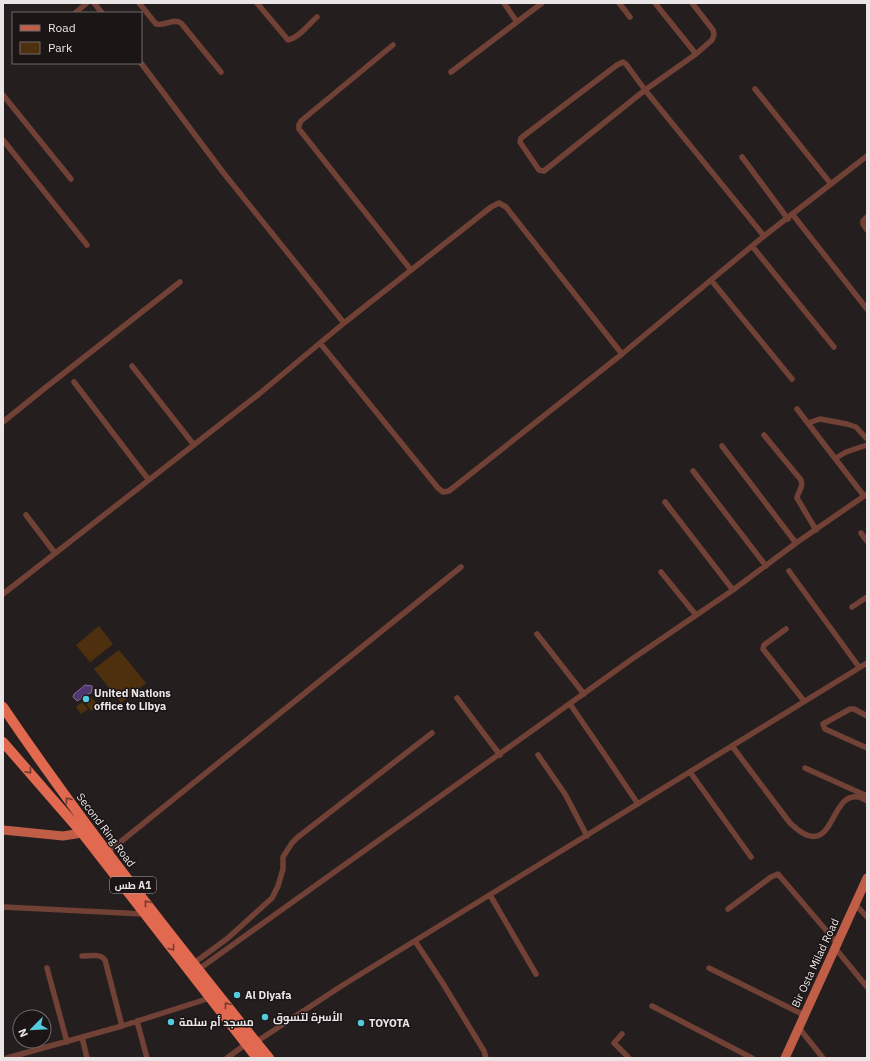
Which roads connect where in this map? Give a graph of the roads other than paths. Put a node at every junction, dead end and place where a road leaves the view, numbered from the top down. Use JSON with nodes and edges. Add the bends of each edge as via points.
{"nodes":[{"id":1,"x":87,"y":3,"type":"edge"},
{"id":2,"x":94,"y":3,"type":"edge"},
{"id":3,"x":139,"y":3,"type":"edge"},
{"id":4,"x":257,"y":3,"type":"edge"},
{"id":5,"x":504,"y":3,"type":"edge"},
{"id":6,"x":542,"y":3,"type":"edge"},
{"id":7,"x":618,"y":3,"type":"edge"},
{"id":8,"x":655,"y":3,"type":"edge"},
{"id":9,"x":692,"y":3,"type":"edge"},
{"id":10,"x":76,"y":12,"type":"edge"},
{"id":11,"x":101,"y":12,"type":"edge"},
{"id":12,"x":318,"y":17,"type":"dead end"},
{"id":13,"x":630,"y":17,"type":"dead end"},
{"id":14,"x":517,"y":22,"type":"junction"},
{"id":15,"x":393,"y":46,"type":"dead end"},
{"id":16,"x":696,"y":54,"type":"junction"},
{"id":17,"x":142,"y":64,"type":"edge"},
{"id":18,"x":221,"y":72,"type":"dead end"},
{"id":19,"x":451,"y":72,"type":"dead end"},
{"id":20,"x":755,"y":89,"type":"dead end"},
{"id":21,"x":645,"y":90,"type":"junction"},
{"id":22,"x":3,"y":95,"type":"edge"},
{"id":23,"x":3,"y":140,"type":"edge"},
{"id":24,"x":867,"y":156,"type":"edge"},
{"id":25,"x":742,"y":157,"type":"dead end"},
{"id":26,"x":70,"y":179,"type":"dead end"},
{"id":27,"x":831,"y":184,"type":"junction"},
{"id":28,"x":793,"y":215,"type":"junction"},
{"id":29,"x":867,"y":217,"type":"edge"},
{"id":30,"x":788,"y":219,"type":"junction"},
{"id":31,"x":867,"y":230,"type":"edge"},
{"id":32,"x":764,"y":236,"type":"junction"},
{"id":33,"x":87,"y":245,"type":"dead end"},
{"id":34,"x":752,"y":246,"type":"junction"},
{"id":35,"x":411,"y":270,"type":"junction"},
{"id":36,"x":711,"y":280,"type":"junction"},
{"id":37,"x":180,"y":282,"type":"dead end"},
{"id":38,"x":867,"y":309,"type":"edge"},
{"id":39,"x":344,"y":323,"type":"junction"},
{"id":40,"x":320,"y":343,"type":"junction"},
{"id":41,"x":834,"y":347,"type":"dead end"},
{"id":42,"x":622,"y":354,"type":"junction"},
{"id":43,"x":132,"y":366,"type":"dead end"},
{"id":44,"x":792,"y":379,"type":"dead end"},
{"id":45,"x":74,"y":382,"type":"dead end"},
{"id":46,"x":796,"y":409,"type":"dead end"},
{"id":47,"x":3,"y":422,"type":"edge"},
{"id":48,"x":808,"y":423,"type":"junction"},
{"id":49,"x":764,"y":436,"type":"dead end"},
{"id":50,"x":867,"y":438,"type":"edge"},
{"id":51,"x":194,"y":445,"type":"junction"},
{"id":52,"x":867,"y":445,"type":"edge"},
{"id":53,"x":722,"y":446,"type":"dead end"},
{"id":54,"x":836,"y":458,"type":"junction"},
{"id":55,"x":693,"y":470,"type":"dead end"},
{"id":56,"x":148,"y":480,"type":"junction"},
{"id":57,"x":866,"y":495,"type":"edge"},
{"id":58,"x":666,"y":502,"type":"dead end"},
{"id":59,"x":26,"y":515,"type":"dead end"},
{"id":60,"x":816,"y":530,"type":"junction"},
{"id":61,"x":861,"y":533,"type":"dead end"},
{"id":62,"x":867,"y":540,"type":"edge"},
{"id":63,"x":796,"y":543,"type":"junction"},
{"id":64,"x":55,"y":554,"type":"junction"},
{"id":65,"x":766,"y":566,"type":"junction"},
{"id":66,"x":461,"y":567,"type":"dead end"},
{"id":67,"x":790,"y":571,"type":"dead end"},
{"id":68,"x":661,"y":572,"type":"dead end"},
{"id":69,"x":733,"y":590,"type":"junction"},
{"id":70,"x":3,"y":594,"type":"edge"},
{"id":71,"x":867,"y":597,"type":"edge"},
{"id":72,"x":852,"y":607,"type":"dead end"},
{"id":73,"x":696,"y":615,"type":"junction"},
{"id":74,"x":786,"y":629,"type":"dead end"},
{"id":75,"x":536,"y":634,"type":"dead end"},
{"id":76,"x":867,"y":663,"type":"edge"},
{"id":77,"x":860,"y":667,"type":"junction"},
{"id":78,"x":584,"y":694,"type":"junction"},
{"id":79,"x":457,"y":698,"type":"dead end"},
{"id":80,"x":804,"y":701,"type":"junction"},
{"id":81,"x":570,"y":704,"type":"junction"},
{"id":82,"x":3,"y":707,"type":"edge"},
{"id":83,"x":867,"y":716,"type":"edge"},
{"id":84,"x":3,"y":718,"type":"edge"},
{"id":85,"x":432,"y":733,"type":"dead end"},
{"id":86,"x":3,"y":740,"type":"edge"},
{"id":87,"x":732,"y":746,"type":"junction"},
{"id":88,"x":867,"y":748,"type":"edge"},
{"id":89,"x":500,"y":755,"type":"junction"},
{"id":90,"x":538,"y":755,"type":"dead end"},
{"id":91,"x":805,"y":768,"type":"dead end"},
{"id":92,"x":47,"y":771,"type":"junction"},
{"id":93,"x":690,"y":772,"type":"junction"},
{"id":94,"x":867,"y":796,"type":"edge"},
{"id":95,"x":867,"y":801,"type":"edge"},
{"id":96,"x":638,"y":804,"type":"junction"},
{"id":97,"x":3,"y":830,"type":"edge"},
{"id":98,"x":82,"y":833,"type":"junction"},
{"id":99,"x":588,"y":836,"type":"junction"},
{"id":100,"x":108,"y":852,"type":"junction"},
{"id":101,"x":751,"y":857,"type":"dead end"},
{"id":102,"x":867,"y":878,"type":"edge"},
{"id":103,"x":490,"y":895,"type":"junction"},
{"id":104,"x":855,"y":904,"type":"junction"},
{"id":105,"x":3,"y":907,"type":"edge"},
{"id":106,"x":728,"y":908,"type":"dead end"},
{"id":107,"x":145,"y":914,"type":"junction"},
{"id":108,"x":867,"y":917,"type":"edge"},
{"id":109,"x":415,"y":941,"type":"junction"},
{"id":110,"x":836,"y":946,"type":"junction"},
{"id":111,"x":82,"y":956,"type":"dead end"},
{"id":112,"x":197,"y":966,"type":"junction"},
{"id":113,"x":47,"y":968,"type":"dead end"},
{"id":114,"x":709,"y":968,"type":"dead end"},
{"id":115,"x":536,"y":974,"type":"dead end"},
{"id":116,"x":867,"y":987,"type":"edge"},
{"id":117,"x":210,"y":998,"type":"junction"},
{"id":118,"x":652,"y":1006,"type":"dead end"},
{"id":119,"x":804,"y":1015,"type":"junction"},
{"id":120,"x":137,"y":1021,"type":"junction"},
{"id":121,"x":122,"y":1026,"type":"junction"},
{"id":122,"x":799,"y":1028,"type":"junction"},
{"id":123,"x":622,"y":1034,"type":"dead end"},
{"id":124,"x":82,"y":1037,"type":"junction"},
{"id":125,"x":66,"y":1042,"type":"junction"},
{"id":126,"x":251,"y":1043,"type":"junction"},
{"id":127,"x":11,"y":1057,"type":"edge"},
{"id":128,"x":87,"y":1058,"type":"edge"},
{"id":129,"x":147,"y":1058,"type":"edge"},
{"id":130,"x":227,"y":1058,"type":"edge"},
{"id":131,"x":258,"y":1058,"type":"edge"},
{"id":132,"x":269,"y":1058,"type":"edge"},
{"id":133,"x":486,"y":1058,"type":"edge"},
{"id":134,"x":629,"y":1058,"type":"edge"},
{"id":135,"x":752,"y":1058,"type":"edge"},
{"id":136,"x":785,"y":1058,"type":"edge"},
{"id":137,"x":823,"y":1058,"type":"edge"}],
"edges":[{"from":1,"to":10,"type":"street"},
{"from":2,"to":11,"type":"street"},
{"from":3,"to":18,"type":"street","via":[[156,24],[175,21],[181,23]]},
{"from":4,"to":12,"type":"street","via":[[288,40]]},
{"from":5,"to":14,"type":"street"},
{"from":6,"to":14,"type":"street"},
{"from":7,"to":13,"type":"street"},
{"from":8,"to":16,"type":"street"},
{"from":9,"to":16,"type":"street","via":[[713,30],[714,36]]},
{"from":14,"to":19,"type":"street"},
{"from":15,"to":35,"type":"street","via":[[301,120],[299,129]]},
{"from":16,"to":21,"type":"street"},
{"from":17,"to":39,"type":"street"},
{"from":20,"to":27,"type":"street"},
{"from":21,"to":21,"type":"street","via":[[626,64],[620,62],[520,138],[520,142],[539,170],[544,171]]},
{"from":21,"to":32,"type":"street"},
{"from":22,"to":26,"type":"street"},
{"from":23,"to":33,"type":"street"},
{"from":24,"to":27,"type":"street"},
{"from":25,"to":30,"type":"street"},
{"from":27,"to":28,"type":"street"},
{"from":28,"to":30,"type":"street"},
{"from":28,"to":38,"type":"street"},
{"from":29,"to":31,"type":"street","via":[[863,221]]},
{"from":30,"to":32,"type":"street"},
{"from":32,"to":34,"type":"street"},
{"from":34,"to":36,"type":"street"},
{"from":34,"to":41,"type":"street"},
{"from":35,"to":39,"type":"street"},
{"from":35,"to":42,"type":"street","via":[[495,204],[503,204]]},
{"from":36,"to":42,"type":"street"},
{"from":36,"to":44,"type":"street"},
{"from":37,"to":47,"type":"street"},
{"from":39,"to":40,"type":"street"},
{"from":40,"to":42,"type":"street","via":[[443,492],[450,490]]},
{"from":40,"to":51,"type":"street"},
{"from":43,"to":51,"type":"street"},
{"from":45,"to":56,"type":"street"},
{"from":46,"to":48,"type":"street"},
{"from":48,"to":50,"type":"street","via":[[820,419],[847,424],[856,427]]},
{"from":48,"to":54,"type":"street"},
{"from":49,"to":60,"type":"street","via":[[801,480],[802,487],[797,498]]},
{"from":51,"to":56,"type":"street"},
{"from":52,"to":54,"type":"street"},
{"from":53,"to":63,"type":"street"},
{"from":54,"to":57,"type":"street"},
{"from":55,"to":65,"type":"street"},
{"from":56,"to":64,"type":"street"},
{"from":57,"to":60,"type":"street"},
{"from":58,"to":69,"type":"street"},
{"from":59,"to":64,"type":"street"},
{"from":60,"to":63,"type":"street"},
{"from":61,"to":62,"type":"street"},
{"from":63,"to":65,"type":"street"},
{"from":64,"to":70,"type":"street"},
{"from":65,"to":69,"type":"street"},
{"from":66,"to":100,"type":"street"},
{"from":67,"to":77,"type":"street"},
{"from":68,"to":73,"type":"street"},
{"from":69,"to":73,"type":"street"},
{"from":71,"to":72,"type":"street"},
{"from":73,"to":78,"type":"street"},
{"from":74,"to":80,"type":"street","via":[[764,645],[763,649]]},
{"from":75,"to":78,"type":"street"},
{"from":76,"to":77,"type":"street"},
{"from":77,"to":80,"type":"street"},
{"from":78,"to":81,"type":"street"},
{"from":79,"to":89,"type":"street"},
{"from":80,"to":87,"type":"street"},
{"from":81,"to":89,"type":"street"},
{"from":81,"to":96,"type":"street"},
{"from":82,"to":92,"type":"highway","name":"Second Ring Road","number":"طس A1"},
{"from":83,"to":88,"type":"street","via":[[850,709],[823,724],[825,729]]},
{"from":84,"to":92,"type":"highway"},
{"from":85,"to":112,"type":"street","via":[[298,837],[284,857],[283,869],[272,898]]},
{"from":86,"to":98,"type":"highway","name":"Second Ring Road","number":"طس A1","one_way":true},
{"from":87,"to":93,"type":"street"},
{"from":87,"to":95,"type":"street","via":[[790,823],[804,834],[814,836],[826,831],[838,808],[846,800],[859,797]]},
{"from":89,"to":112,"type":"street"},
{"from":90,"to":99,"type":"street"},
{"from":91,"to":94,"type":"street"},
{"from":100,"to":92,"type":"highway","name":"Second Ring Road","number":"طس A1","one_way":true},
{"from":93,"to":96,"type":"street"},
{"from":93,"to":101,"type":"street"},
{"from":96,"to":99,"type":"street"},
{"from":97,"to":98,"type":"main road","via":[[62,836]]},
{"from":98,"to":107,"type":"highway","name":"Second Ring Road","number":"طس A1"},
{"from":99,"to":103,"type":"street"},
{"from":112,"to":100,"type":"highway","name":"Second Ring Road","number":"طس A1","one_way":true},
{"from":102,"to":104,"type":"main road","name":"Bir Osta Milad Road"},
{"from":103,"to":109,"type":"street"},
{"from":103,"to":115,"type":"street"},
{"from":104,"to":108,"type":"street"},
{"from":104,"to":110,"type":"main road","name":"Bir Osta Milad Road"},
{"from":105,"to":107,"type":"street"},
{"from":106,"to":110,"type":"street","via":[[778,874]]},
{"from":107,"to":117,"type":"highway","name":"Second Ring Road","number":"طس A1","one_way":true},
{"from":109,"to":126,"type":"street"},
{"from":109,"to":133,"type":"street","via":[[446,988]]},
{"from":110,"to":116,"type":"street"},
{"from":110,"to":119,"type":"main road","name":"Bir Osta Milad Road"},
{"from":111,"to":121,"type":"street","via":[[99,955],[104,958]]},
{"from":126,"to":112,"type":"highway","name":"Second Ring Road","number":"طس A1","one_way":true},
{"from":113,"to":125,"type":"street"},
{"from":114,"to":119,"type":"street"},
{"from":117,"to":120,"type":"street"},
{"from":117,"to":126,"type":"highway","name":"Second Ring Road","number":"طس A1"},
{"from":118,"to":135,"type":"street"},
{"from":119,"to":122,"type":"main road","name":"Bir Osta Milad Road"},
{"from":120,"to":121,"type":"street"},
{"from":120,"to":129,"type":"street"},
{"from":121,"to":124,"type":"street"},
{"from":122,"to":136,"type":"main road","name":"Bir Osta Milad Road"},
{"from":122,"to":137,"type":"street"},
{"from":123,"to":134,"type":"street","via":[[614,1044]]},
{"from":124,"to":125,"type":"street"},
{"from":124,"to":128,"type":"street"},
{"from":125,"to":127,"type":"street"},
{"from":126,"to":130,"type":"street"},
{"from":126,"to":131,"type":"highway","name":"Second Ring Road","number":"طس A1"},
{"from":126,"to":132,"type":"highway","name":"Second Ring Road","number":"طس A1"}]}
